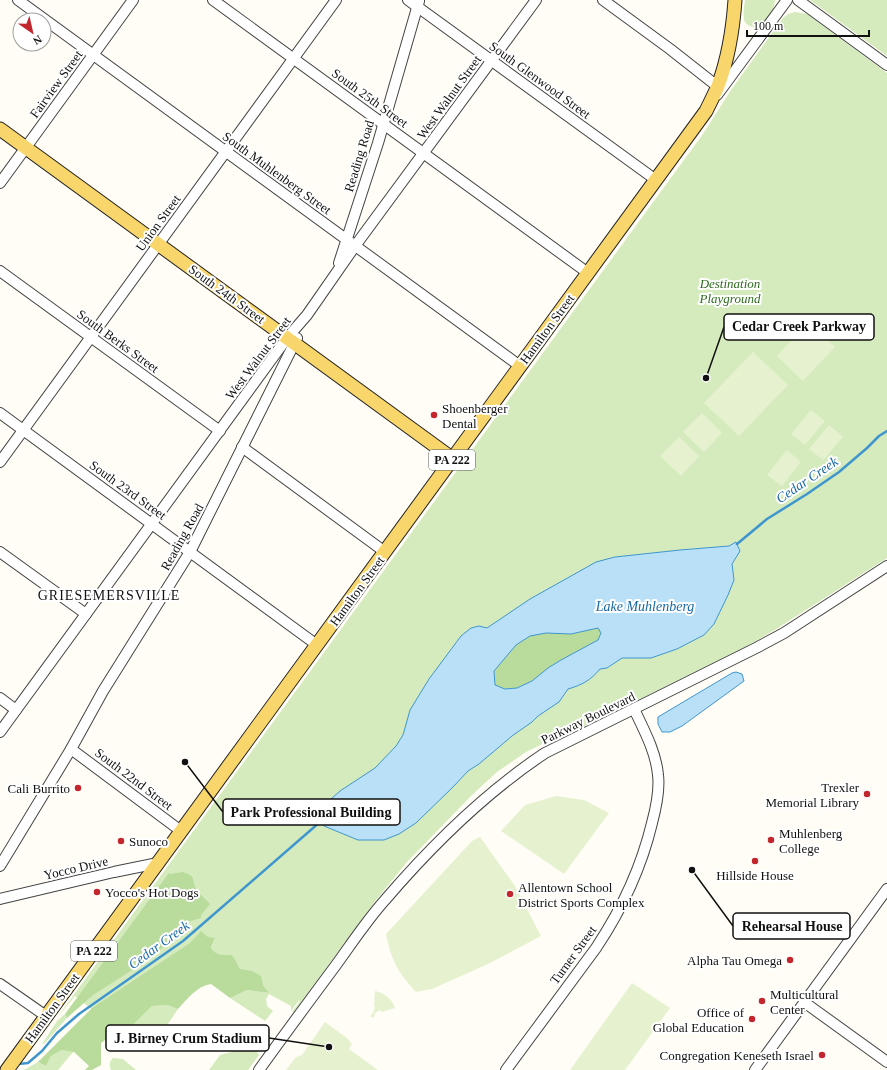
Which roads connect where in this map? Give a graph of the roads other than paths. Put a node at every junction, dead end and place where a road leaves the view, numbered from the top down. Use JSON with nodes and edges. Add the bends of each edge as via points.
{"nodes":[{"id":1,"x":18,"y":0,"type":"edge"},
{"id":2,"x":133,"y":0,"type":"edge"},
{"id":3,"x":213,"y":0,"type":"edge"},
{"id":4,"x":336,"y":0,"type":"edge"},
{"id":5,"x":408,"y":0,"type":"edge"},
{"id":6,"x":536,"y":0,"type":"edge"},
{"id":7,"x":603,"y":0,"type":"edge"},
{"id":8,"x":735,"y":0,"type":"edge"},
{"id":9,"x":787,"y":0,"type":"edge"},
{"id":10,"x":798,"y":0,"type":"edge"},
{"id":11,"x":419,"y":3,"type":"edge"},
{"id":12,"x":93,"y":55,"type":"junction"},
{"id":13,"x":294,"y":58,"type":"junction"},
{"id":14,"x":492,"y":60,"type":"junction"},
{"id":15,"x":887,"y":65,"type":"edge"},
{"id":16,"x":718,"y":86,"type":"junction"},
{"id":17,"x":706,"y":111,"type":"junction"},
{"id":18,"x":383,"y":124,"type":"junction"},
{"id":19,"x":0,"y":129,"type":"edge"},
{"id":20,"x":26,"y":148,"type":"junction"},
{"id":21,"x":226,"y":152,"type":"junction"},
{"id":22,"x":423,"y":153,"type":"junction"},
{"id":23,"x":656,"y":180,"type":"junction"},
{"id":24,"x":0,"y":183,"type":"edge"},
{"id":25,"x":346,"y":240,"type":"junction"},
{"id":26,"x":158,"y":244,"type":"junction"},
{"id":27,"x":355,"y":246,"type":"junction"},
{"id":28,"x":0,"y":271,"type":"edge"},
{"id":29,"x":336,"y":273,"type":"junction"},
{"id":30,"x":588,"y":273,"type":"junction"},
{"id":31,"x":307,"y":315,"type":"joint"},
{"id":32,"x":91,"y":337,"type":"junction"},
{"id":33,"x":291,"y":341,"type":"junction"},
{"id":34,"x":520,"y":366,"type":"junction"},
{"id":35,"x":0,"y":413,"type":"edge"},
{"id":36,"x":23,"y":430,"type":"junction"},
{"id":37,"x":220,"y":431,"type":"junction"},
{"id":38,"x":242,"y":447,"type":"junction"},
{"id":39,"x":453,"y":459,"type":"junction"},
{"id":40,"x":0,"y":462,"type":"edge"},
{"id":41,"x":152,"y":524,"type":"junction"},
{"id":42,"x":0,"y":552,"type":"edge"},
{"id":43,"x":190,"y":552,"type":"junction"},
{"id":44,"x":385,"y":552,"type":"junction"},
{"id":45,"x":887,"y":566,"type":"edge"},
{"id":46,"x":86,"y":614,"type":"junction"},
{"id":47,"x":317,"y":645,"type":"junction"},
{"id":48,"x":0,"y":698,"type":"edge"},
{"id":49,"x":634,"y":709,"type":"junction"},
{"id":50,"x":16,"y":710,"type":"junction"},
{"id":51,"x":0,"y":732,"type":"edge"},
{"id":52,"x":71,"y":749,"type":"junction"},
{"id":53,"x":181,"y":831,"type":"junction"},
{"id":54,"x":158,"y":863,"type":"junction"},
{"id":55,"x":0,"y":866,"type":"edge"},
{"id":56,"x":887,"y":889,"type":"edge"},
{"id":57,"x":0,"y":899,"type":"edge"},
{"id":58,"x":0,"y":984,"type":"edge"},
{"id":59,"x":804,"y":1002,"type":"junction"},
{"id":60,"x":46,"y":1016,"type":"junction"},
{"id":61,"x":887,"y":1062,"type":"edge"},
{"id":62,"x":508,"y":1069,"type":"edge"},
{"id":63,"x":7,"y":1070,"type":"edge"},
{"id":64,"x":259,"y":1070,"type":"edge"},
{"id":65,"x":755,"y":1070,"type":"edge"}],
"edges":[{"from":1,"to":12,"type":"street","name":"South Muhlenberg Street"},
{"from":2,"to":12,"type":"street","name":"Fairview Street"},
{"from":3,"to":13,"type":"street","name":"South 25th Street"},
{"from":4,"to":13,"type":"street","name":"Union Street"},
{"from":5,"to":11,"type":"street","name":"South Glenwood Street"},
{"from":6,"to":14,"type":"street","name":"West Walnut Street"},
{"from":7,"to":16,"type":"street"},
{"from":8,"to":16,"type":"main road","number":"PA 222","via":[[728,47]]},
{"from":9,"to":17,"type":"street","name":"Hamilton Street"},
{"from":10,"to":15,"type":"street"},
{"from":11,"to":14,"type":"street","name":"South Glenwood Street"},
{"from":11,"to":18,"type":"street","name":"Reading Road"},
{"from":12,"to":20,"type":"street","name":"Fairview Street"},
{"from":12,"to":21,"type":"street","name":"South Muhlenberg Street"},
{"from":13,"to":18,"type":"street","name":"South 25th Street"},
{"from":13,"to":21,"type":"street","name":"Union Street"},
{"from":14,"to":22,"type":"street","name":"West Walnut Street"},
{"from":14,"to":23,"type":"street","name":"South Glenwood Street"},
{"from":16,"to":17,"type":"main road","name":"Hamilton Street","number":"PA 222"},
{"from":17,"to":23,"type":"main road","name":"Hamilton Street","number":"PA 222"},
{"from":18,"to":22,"type":"street","name":"South 25th Street"},
{"from":18,"to":25,"type":"street","name":"Reading Road"},
{"from":19,"to":20,"type":"main road","name":"South 24th Street"},
{"from":20,"to":24,"type":"street","name":"Fairview Street"},
{"from":20,"to":26,"type":"main road","name":"South 24th Street"},
{"from":21,"to":25,"type":"street","name":"South Muhlenberg Street"},
{"from":21,"to":26,"type":"street","name":"Union Street"},
{"from":22,"to":27,"type":"street","name":"West Walnut Street"},
{"from":22,"to":30,"type":"street","name":"South 25th Street"},
{"from":23,"to":30,"type":"main road","name":"Hamilton Street","number":"PA 222"},
{"from":25,"to":27,"type":"street","name":"South Muhlenberg Street"},
{"from":25,"to":29,"type":"street","name":"Reading Road"},
{"from":26,"to":32,"type":"street","name":"Union Street"},
{"from":26,"to":33,"type":"main road","name":"South 24th Street"},
{"from":27,"to":29,"type":"street","name":"West Walnut Street"},
{"from":27,"to":34,"type":"street","name":"South Muhlenberg Street"},
{"from":28,"to":32,"type":"street","name":"South Berks Street"},
{"from":29,"to":31,"type":"street","name":"West Walnut Street"},
{"from":30,"to":34,"type":"main road","name":"Hamilton Street","number":"PA 222"},
{"from":31,"to":33,"type":"street","name":"Reading Road"},
{"from":32,"to":36,"type":"street","name":"Union Street"},
{"from":32,"to":37,"type":"street","name":"South Berks Street"},
{"from":33,"to":37,"type":"street","name":"West Walnut Street"},
{"from":33,"to":38,"type":"street","name":"Reading Road"},
{"from":33,"to":39,"type":"main road","name":"South 24th Street"},
{"from":34,"to":39,"type":"main road","name":"Hamilton Street","number":"PA 222"},
{"from":35,"to":36,"type":"street","name":"South 23rd Street"},
{"from":36,"to":40,"type":"street","name":"Union Street"},
{"from":36,"to":41,"type":"street","name":"South 23rd Street"},
{"from":37,"to":41,"type":"street","name":"West Walnut Street"},
{"from":38,"to":43,"type":"street","name":"Reading Road"},
{"from":38,"to":44,"type":"street"},
{"from":39,"to":44,"type":"main road","name":"Hamilton Street","number":"PA 222"},
{"from":41,"to":43,"type":"street","name":"South 23rd Street"},
{"from":41,"to":46,"type":"street","name":"West Walnut Street"},
{"from":42,"to":46,"type":"street"},
{"from":43,"to":47,"type":"street","name":"South 23rd Street"},
{"from":43,"to":52,"type":"street","name":"Reading Road","via":[[103,691]]},
{"from":44,"to":47,"type":"main road","name":"Hamilton Street","number":"PA 222"},
{"from":45,"to":49,"type":"street","name":"Parkway Boulevard","via":[[784,633]]},
{"from":46,"to":50,"type":"street","name":"West Walnut Street"},
{"from":47,"to":53,"type":"main road","name":"Hamilton Street","number":"PA 222"},
{"from":48,"to":50,"type":"street"},
{"from":49,"to":62,"type":"street","name":"Turner Street","via":[[655,758],[658,776],[655,813],[641,861],[610,927]]},
{"from":49,"to":64,"type":"street","name":"Parkway Boulevard","via":[[545,753],[496,789],[450,830],[384,900]]},
{"from":50,"to":51,"type":"street","name":"West Walnut Street"},
{"from":52,"to":53,"type":"street","name":"South 22nd Street"},
{"from":52,"to":55,"type":"street","name":"Reading Road"},
{"from":53,"to":54,"type":"main road","name":"Hamilton Street","number":"PA 222"},
{"from":54,"to":57,"type":"street","name":"Yocco Drive"},
{"from":54,"to":60,"type":"main road","name":"Hamilton Street","number":"PA 222"},
{"from":56,"to":59,"type":"street"},
{"from":58,"to":60,"type":"street"},
{"from":59,"to":61,"type":"street"},
{"from":59,"to":65,"type":"street"},
{"from":60,"to":63,"type":"main road","name":"Hamilton Street","number":"PA 222"}]}
